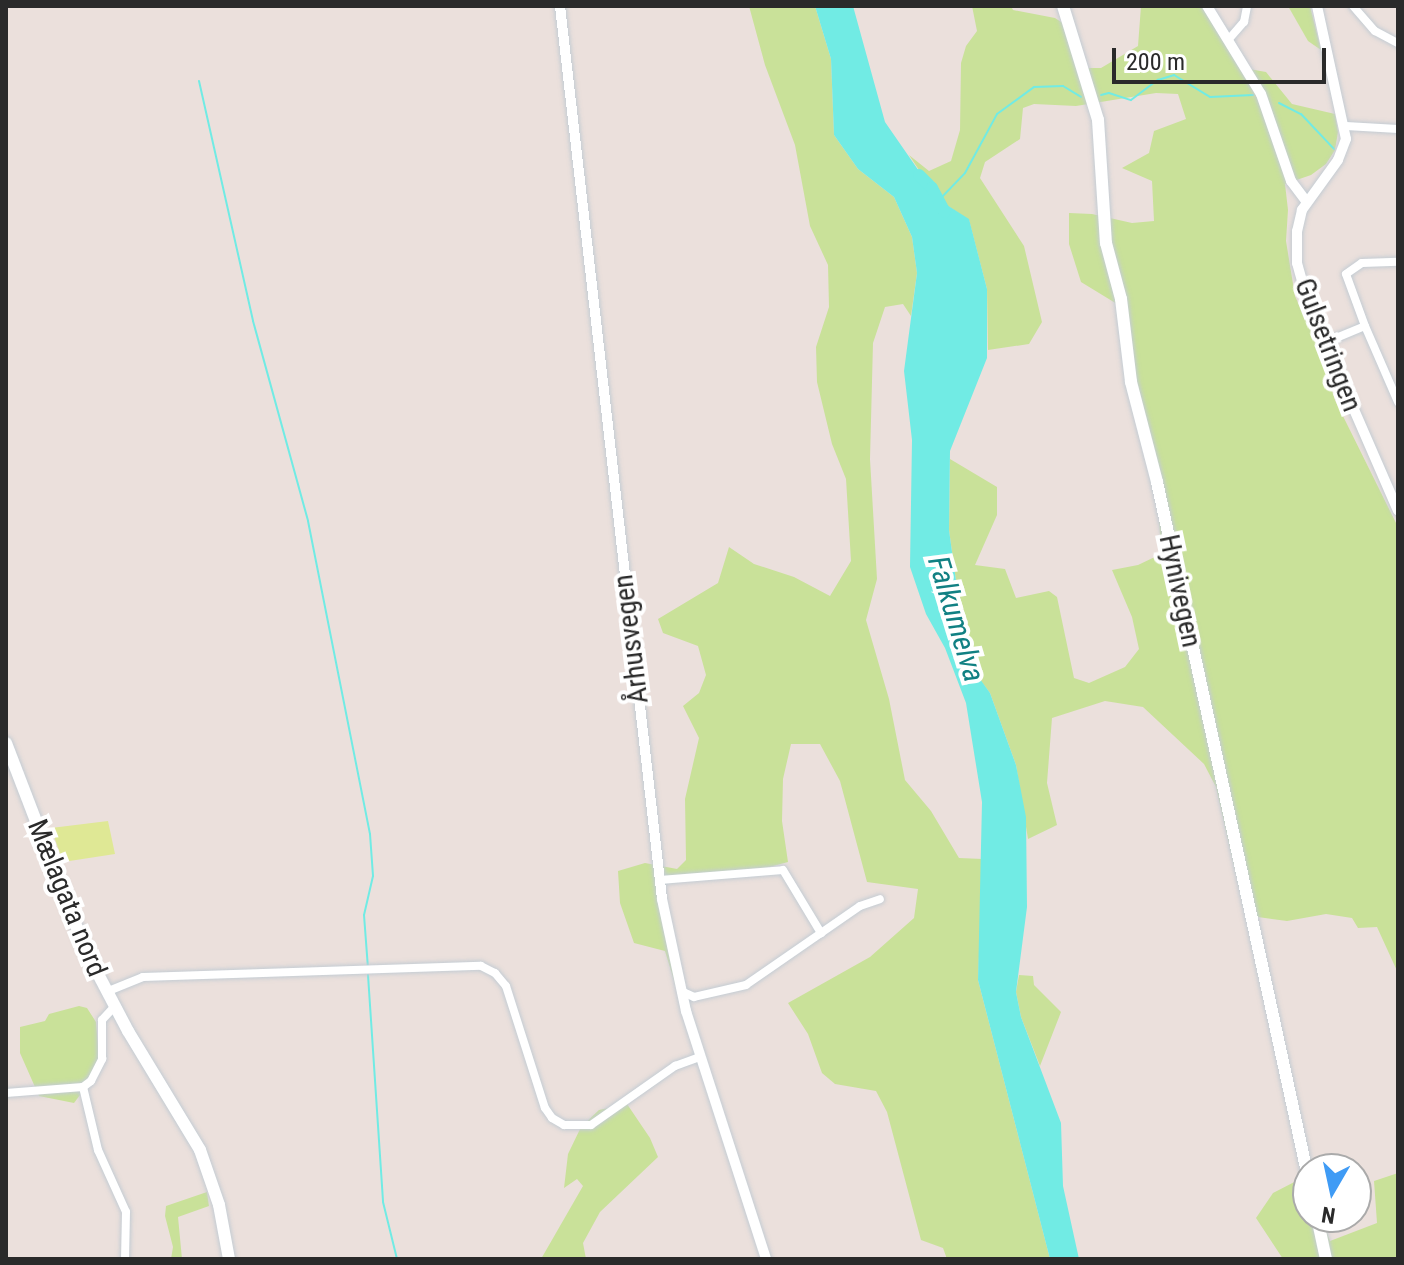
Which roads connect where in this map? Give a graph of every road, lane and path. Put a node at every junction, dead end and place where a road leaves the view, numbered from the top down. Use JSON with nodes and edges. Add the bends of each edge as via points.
{"nodes":[{"id":1,"x":560,"y":6,"type":"edge"},
{"id":2,"x":1063,"y":6,"type":"edge"},
{"id":3,"x":1207,"y":6,"type":"edge"},
{"id":4,"x":1247,"y":6,"type":"edge"},
{"id":5,"x":1317,"y":6,"type":"edge"},
{"id":6,"x":1353,"y":6,"type":"edge"},
{"id":7,"x":1229,"y":39,"type":"junction"},
{"id":8,"x":1398,"y":43,"type":"edge"},
{"id":9,"x":1346,"y":126,"type":"junction"},
{"id":10,"x":1398,"y":129,"type":"edge"},
{"id":11,"x":1306,"y":201,"type":"junction"},
{"id":12,"x":1398,"y":262,"type":"edge"},
{"id":13,"x":1365,"y":326,"type":"junction"},
{"id":14,"x":1324,"y":343,"type":"junction"},
{"id":15,"x":1398,"y":402,"type":"edge"},
{"id":16,"x":1398,"y":511,"type":"edge"},
{"id":17,"x":6,"y":743,"type":"edge"},
{"id":18,"x":660,"y":880,"type":"junction"},
{"id":19,"x":880,"y":899,"type":"dead end"},
{"id":20,"x":821,"y":933,"type":"junction"},
{"id":21,"x":681,"y":990,"type":"junction"},
{"id":22,"x":106,"y":992,"type":"junction"},
{"id":23,"x":694,"y":997,"type":"junction"},
{"id":24,"x":114,"y":1007,"type":"junction"},
{"id":25,"x":686,"y":1011,"type":"junction"},
{"id":26,"x":700,"y":1057,"type":"junction"},
{"id":27,"x":83,"y":1087,"type":"junction"},
{"id":28,"x":6,"y":1093,"type":"edge"},
{"id":29,"x":1303,"y":1153,"type":"edge"},
{"id":30,"x":1320,"y":1233,"type":"edge"},
{"id":31,"x":125,"y":1259,"type":"edge"},
{"id":32,"x":229,"y":1259,"type":"edge"},
{"id":33,"x":766,"y":1259,"type":"edge"},
{"id":34,"x":1326,"y":1259,"type":"edge"}],
"edges":[{"from":1,"to":18,"type":"street","name":"Århusvegen"},
{"from":2,"to":29,"type":"main road","name":"Hynivegen","via":[[1100,130],[1106,243],[1121,299],[1131,382]]},
{"from":3,"to":7,"type":"street"},
{"from":4,"to":7,"type":"street","via":[[1244,22]]},
{"from":5,"to":9,"type":"street"},
{"from":6,"to":8,"type":"street","via":[[1375,31]]},
{"from":7,"to":11,"type":"street","via":[[1261,94],[1291,181]]},
{"from":9,"to":10,"type":"street"},
{"from":9,"to":11,"type":"street","via":[[1341,154]]},
{"from":11,"to":14,"type":"street","name":"Gulsetringen","via":[[1297,231],[1297,263]]},
{"from":12,"to":13,"type":"street","via":[[1362,263],[1346,274]]},
{"from":13,"to":14,"type":"street"},
{"from":13,"to":15,"type":"street"},
{"from":14,"to":16,"type":"street","name":"Gulsetringen"},
{"from":17,"to":22,"type":"main road","name":"Mælagata nord"},
{"from":18,"to":20,"type":"street","via":[[783,870]]},
{"from":18,"to":21,"type":"street","name":"Århusvegen"},
{"from":19,"to":20,"type":"street"},
{"from":20,"to":23,"type":"street","via":[[746,985]]},
{"from":21,"to":23,"type":"street"},
{"from":21,"to":25,"type":"street","name":"Århusvegen"},
{"from":22,"to":24,"type":"main road","name":"Mælagata nord"},
{"from":22,"to":26,"type":"street","via":[[143,977],[469,964],[495,973],[509,993],[546,1110],[564,1125],[591,1125],[675,1066]]},
{"from":23,"to":25,"type":"street"},
{"from":24,"to":27,"type":"street","via":[[100,1025],[99,1069]]},
{"from":24,"to":32,"type":"main road","name":"Mælagata nord","via":[[200,1150],[219,1205]]},
{"from":25,"to":26,"type":"street","name":"Århusvegen"},
{"from":26,"to":33,"type":"street","name":"Århusvegen"},
{"from":27,"to":28,"type":"street"},
{"from":27,"to":31,"type":"street","via":[[95,1141],[126,1212]]},
{"from":30,"to":34,"type":"main road"}]}
